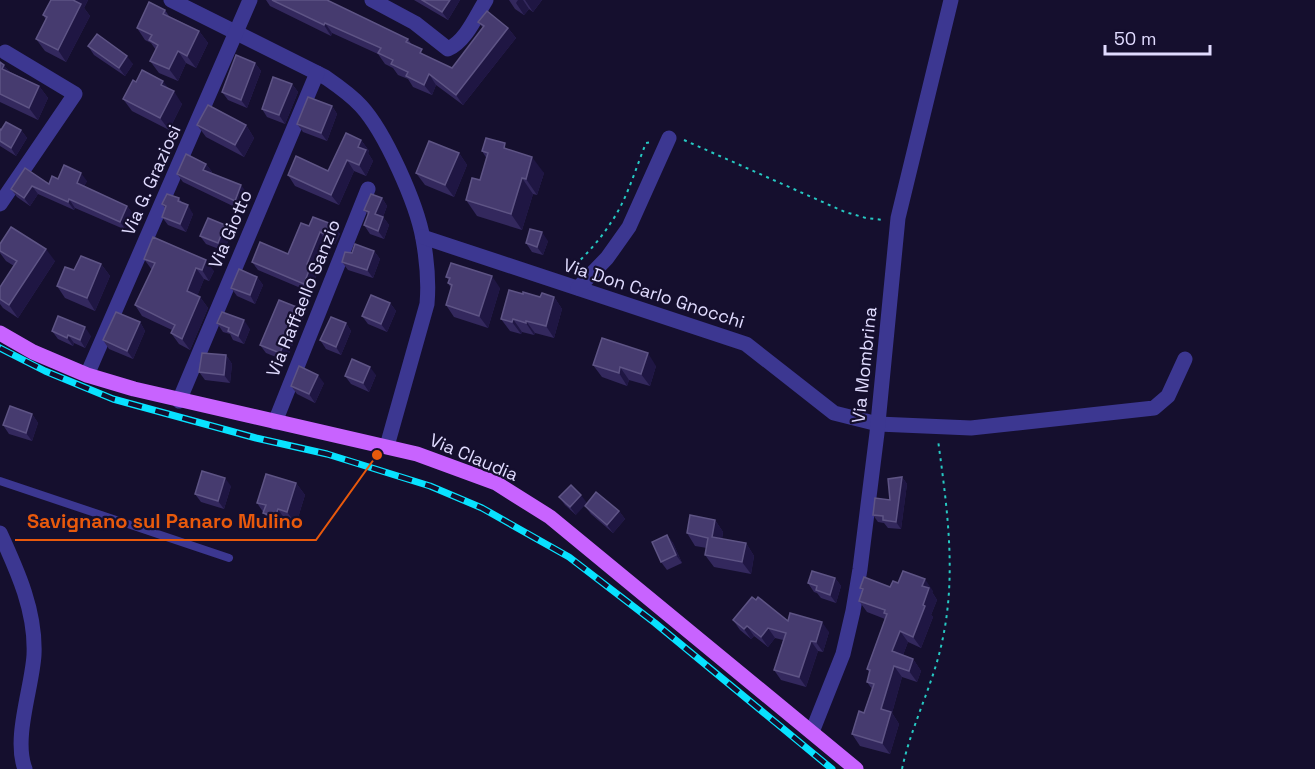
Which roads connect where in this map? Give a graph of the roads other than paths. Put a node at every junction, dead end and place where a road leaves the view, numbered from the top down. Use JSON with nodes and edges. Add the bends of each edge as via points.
{"nodes":[{"id":1,"x":171,"y":0,"type":"edge"},
{"id":2,"x":250,"y":0,"type":"edge"},
{"id":3,"x":372,"y":0,"type":"edge"},
{"id":4,"x":486,"y":0,"type":"edge"},
{"id":5,"x":951,"y":0,"type":"edge"},
{"id":6,"x":237,"y":33,"type":"junction"},
{"id":7,"x":5,"y":52,"type":"dead end"},
{"id":8,"x":317,"y":73,"type":"junction"},
{"id":9,"x":669,"y":138,"type":"road end"},
{"id":10,"x":368,"y":189,"type":"dead end"},
{"id":11,"x":0,"y":204,"type":"edge"},
{"id":12,"x":423,"y":237,"type":"junction"},
{"id":13,"x":578,"y":288,"type":"junction"},
{"id":14,"x":0,"y":333,"type":"edge"},
{"id":15,"x":1185,"y":359,"type":"dead end"},
{"id":16,"x":87,"y":375,"type":"junction"},
{"id":17,"x":179,"y":401,"type":"junction"},
{"id":18,"x":275,"y":422,"type":"junction"},
{"id":19,"x":878,"y":428,"type":"junction"},
{"id":20,"x":387,"y":446,"type":"junction"},
{"id":21,"x":0,"y":481,"type":"edge"},
{"id":22,"x":0,"y":533,"type":"edge"},
{"id":23,"x":229,"y":558,"type":"dead end"},
{"id":24,"x":812,"y":732,"type":"junction"},
{"id":25,"x":25,"y":769,"type":"edge"},
{"id":26,"x":856,"y":769,"type":"edge"}],
"edges":[{"from":1,"to":6,"type":"street"},
{"from":2,"to":6,"type":"street","name":"Via G. Graziosi"},
{"from":3,"to":4,"type":"street","via":[[415,23],[448,49],[462,39]]},
{"from":5,"to":19,"type":"street","name":"Via Mombrina","via":[[898,222]]},
{"from":6,"to":8,"type":"street"},
{"from":6,"to":16,"type":"street","name":"Via G. Graziosi"},
{"from":7,"to":11,"type":"street","via":[[75,94]]},
{"from":8,"to":12,"type":"street","via":[[363,107],[386,143]]},
{"from":8,"to":17,"type":"street","name":"Via Giotto"},
{"from":9,"to":13,"type":"street","via":[[629,227],[608,258]]},
{"from":10,"to":18,"type":"street","name":"Via Raffaello Sanzio"},
{"from":12,"to":13,"type":"street","name":"Via Don Carlo Gnocchi"},
{"from":12,"to":20,"type":"street","via":[[429,285],[427,304]]},
{"from":13,"to":19,"type":"street","name":"Via Don Carlo Gnocchi","via":[[746,344],[834,413]]},
{"from":14,"to":16,"type":"main road","name":"Via Claudia"},
{"from":15,"to":19,"type":"street","name":"Via Don Carlo Gnocchi","via":[[1168,396],[1154,408],[971,428]]},
{"from":16,"to":17,"type":"main road","name":"Via Claudia"},
{"from":17,"to":18,"type":"main road","name":"Via Claudia"},
{"from":18,"to":20,"type":"main road","name":"Via Claudia"},
{"from":19,"to":24,"type":"street","name":"Via Mombrina","via":[[853,611],[843,654]]},
{"from":20,"to":24,"type":"main road","name":"Via Claudia","via":[[496,483],[550,516]]},
{"from":21,"to":23,"type":"lane"},
{"from":22,"to":25,"type":"street","via":[[20,577],[33,623],[34,656],[22,728]]},
{"from":24,"to":26,"type":"main road","name":"Via Claudia"}]}
